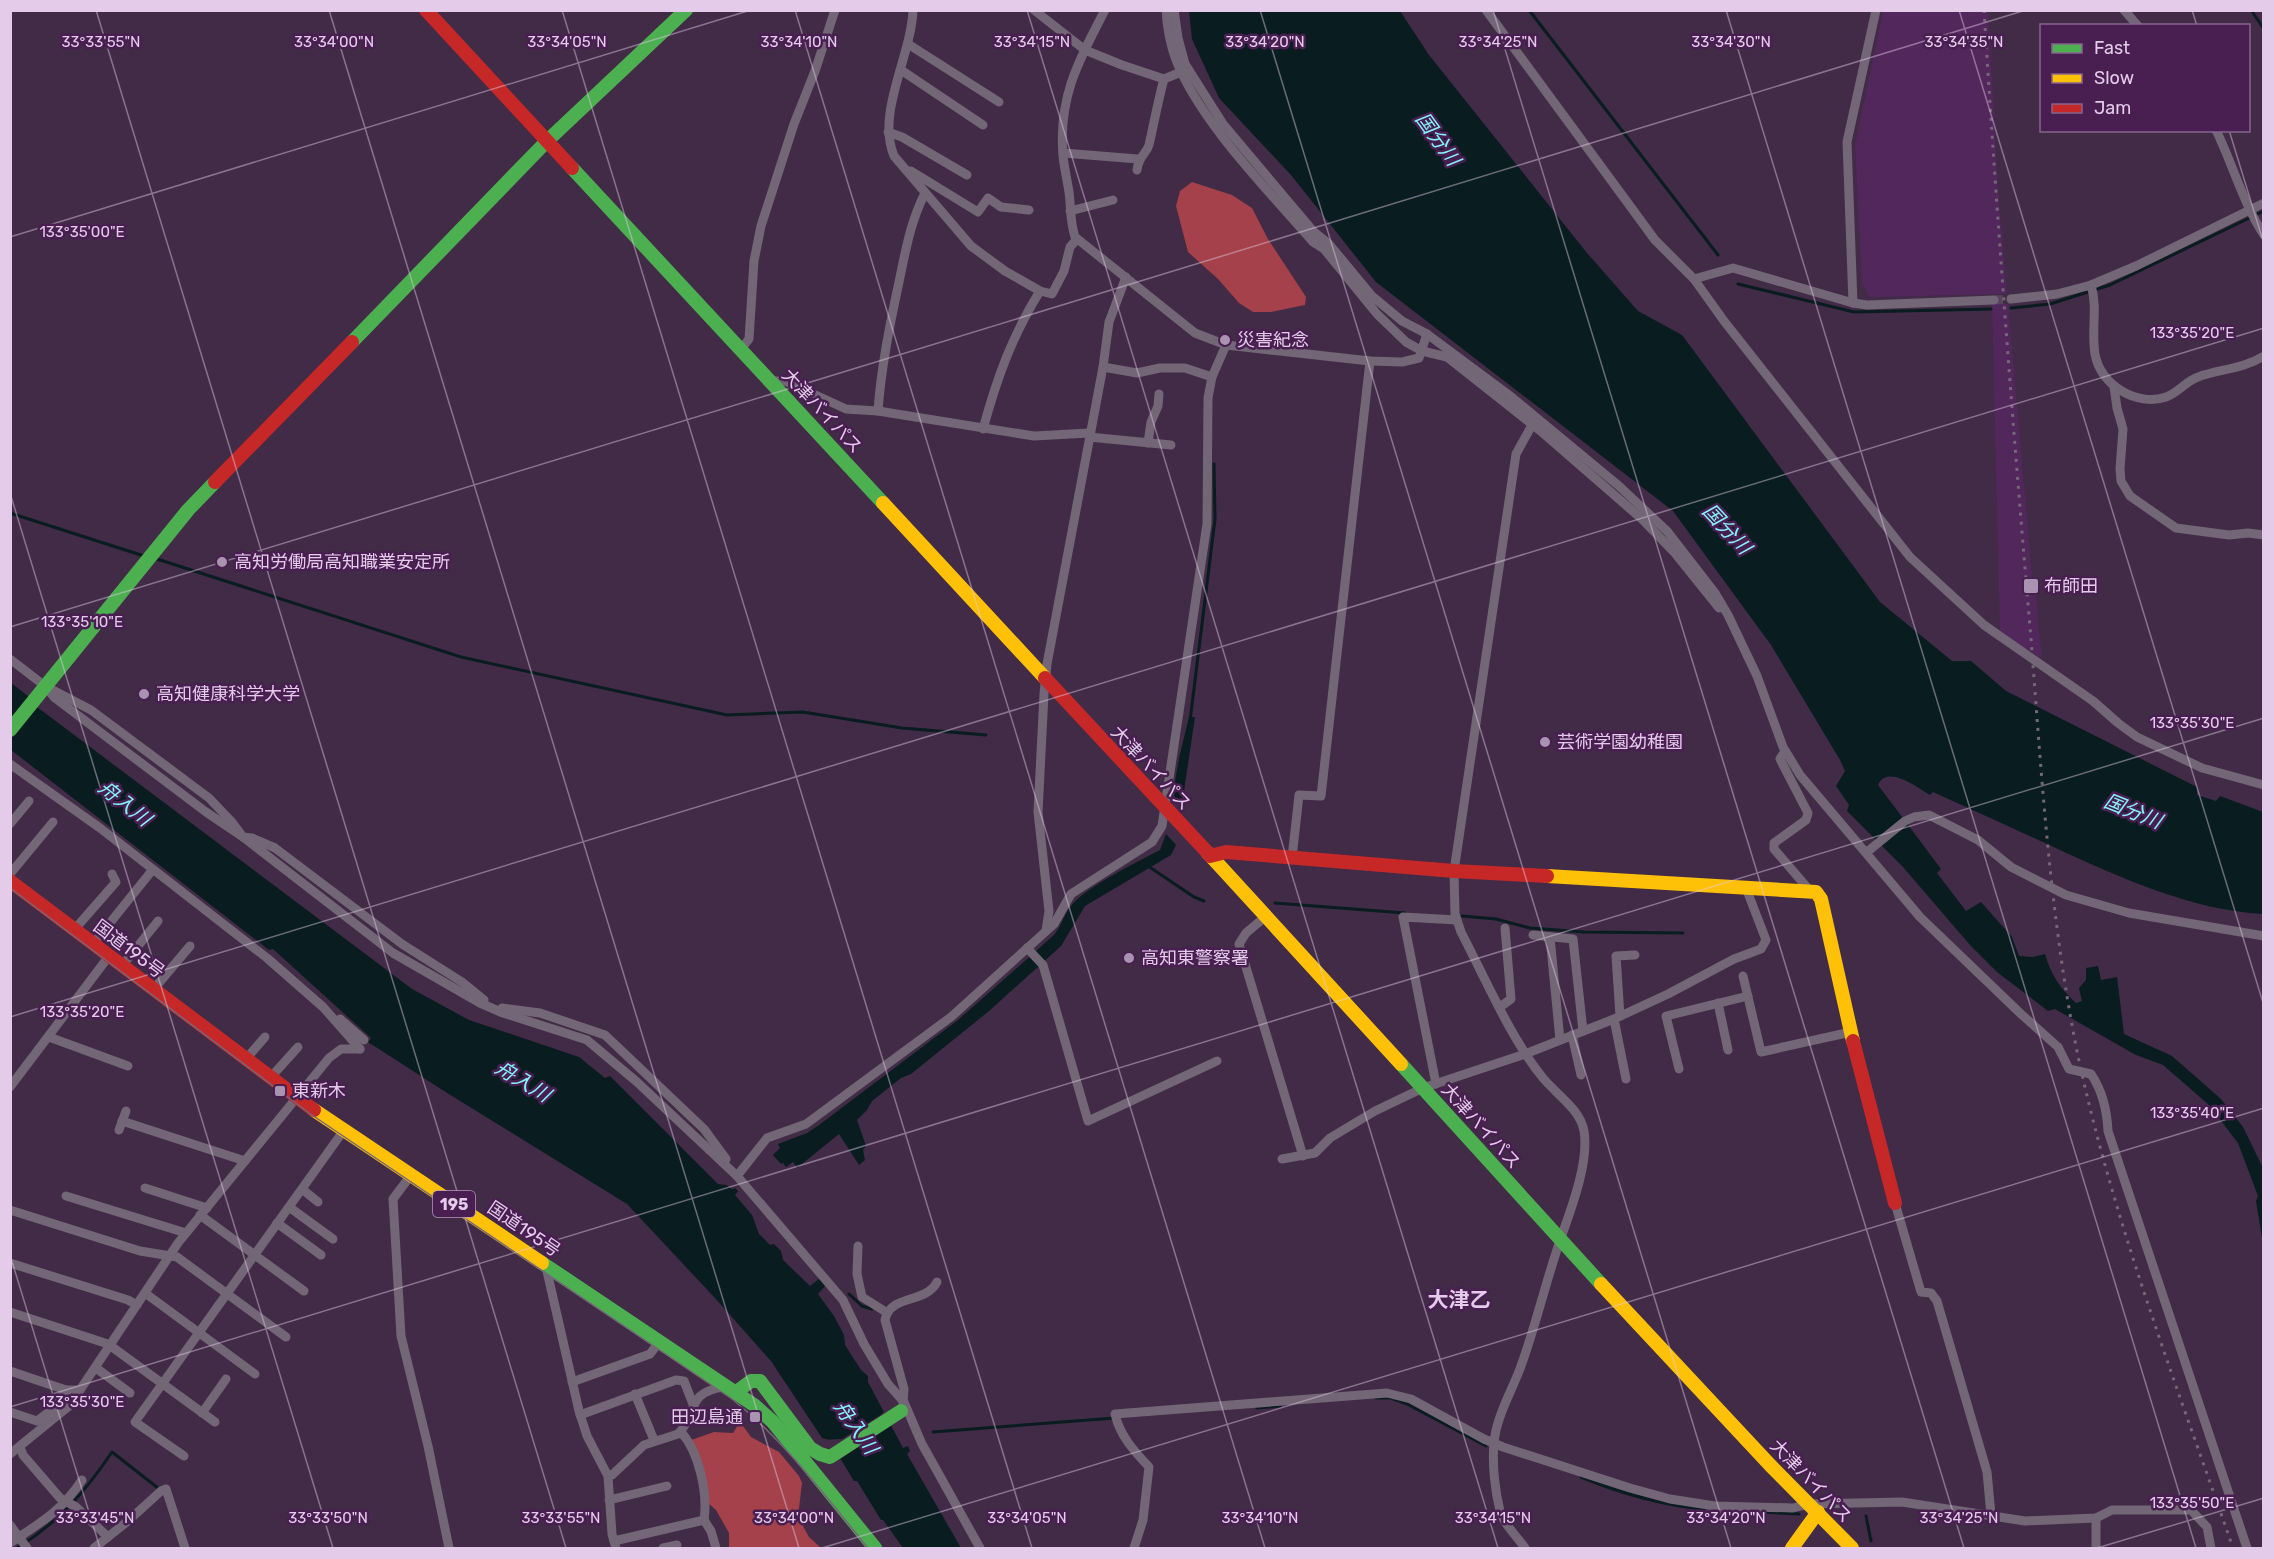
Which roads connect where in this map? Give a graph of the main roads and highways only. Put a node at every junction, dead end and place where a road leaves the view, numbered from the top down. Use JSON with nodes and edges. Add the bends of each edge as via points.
{"nodes":[{"id":1,"x":426,"y":10,"type":"edge"},
{"id":2,"x":686,"y":10,"type":"edge"},
{"id":3,"x":546,"y":142,"type":"junction"},
{"id":4,"x":10,"y":730,"type":"edge"},
{"id":5,"x":1210,"y":856,"type":"junction"},
{"id":6,"x":10,"y":881,"type":"edge"},
{"id":7,"x":1895,"y":1203,"type":"road end"},
{"id":8,"x":730,"y":1389,"type":"junction"},
{"id":9,"x":902,"y":1407,"type":"road end"},
{"id":10,"x":1814,"y":1508,"type":"junction"},
{"id":11,"x":875,"y":1548,"type":"edge"},
{"id":12,"x":1792,"y":1548,"type":"edge"},
{"id":13,"x":1852,"y":1548,"type":"edge"}],
"edges":[{"from":1,"to":3,"type":"main road","name":"大津バイパス"},
{"from":2,"to":3,"type":"main road"},
{"from":3,"to":4,"type":"main road","via":[[188,510]]},
{"from":3,"to":5,"type":"main road","name":"大津バイパス"},
{"from":5,"to":7,"type":"main road","via":[[1226,852],[1454,871],[1816,892],[1821,898]]},
{"from":5,"to":10,"type":"main road","name":"大津バイパス","via":[[1429,1086],[1560,1239]]},
{"from":6,"to":8,"type":"main road","name":"国道195号","number":"195","via":[[344,1130]]},
{"from":8,"to":9,"type":"main road","via":[[760,1381],[809,1449],[820,1456],[830,1457]]},
{"from":8,"to":11,"type":"main road","name":"国道195号","number":"195","via":[[773,1422]]},
{"from":10,"to":12,"type":"main road"},
{"from":10,"to":13,"type":"main road","name":"大津バイパス"}]}
